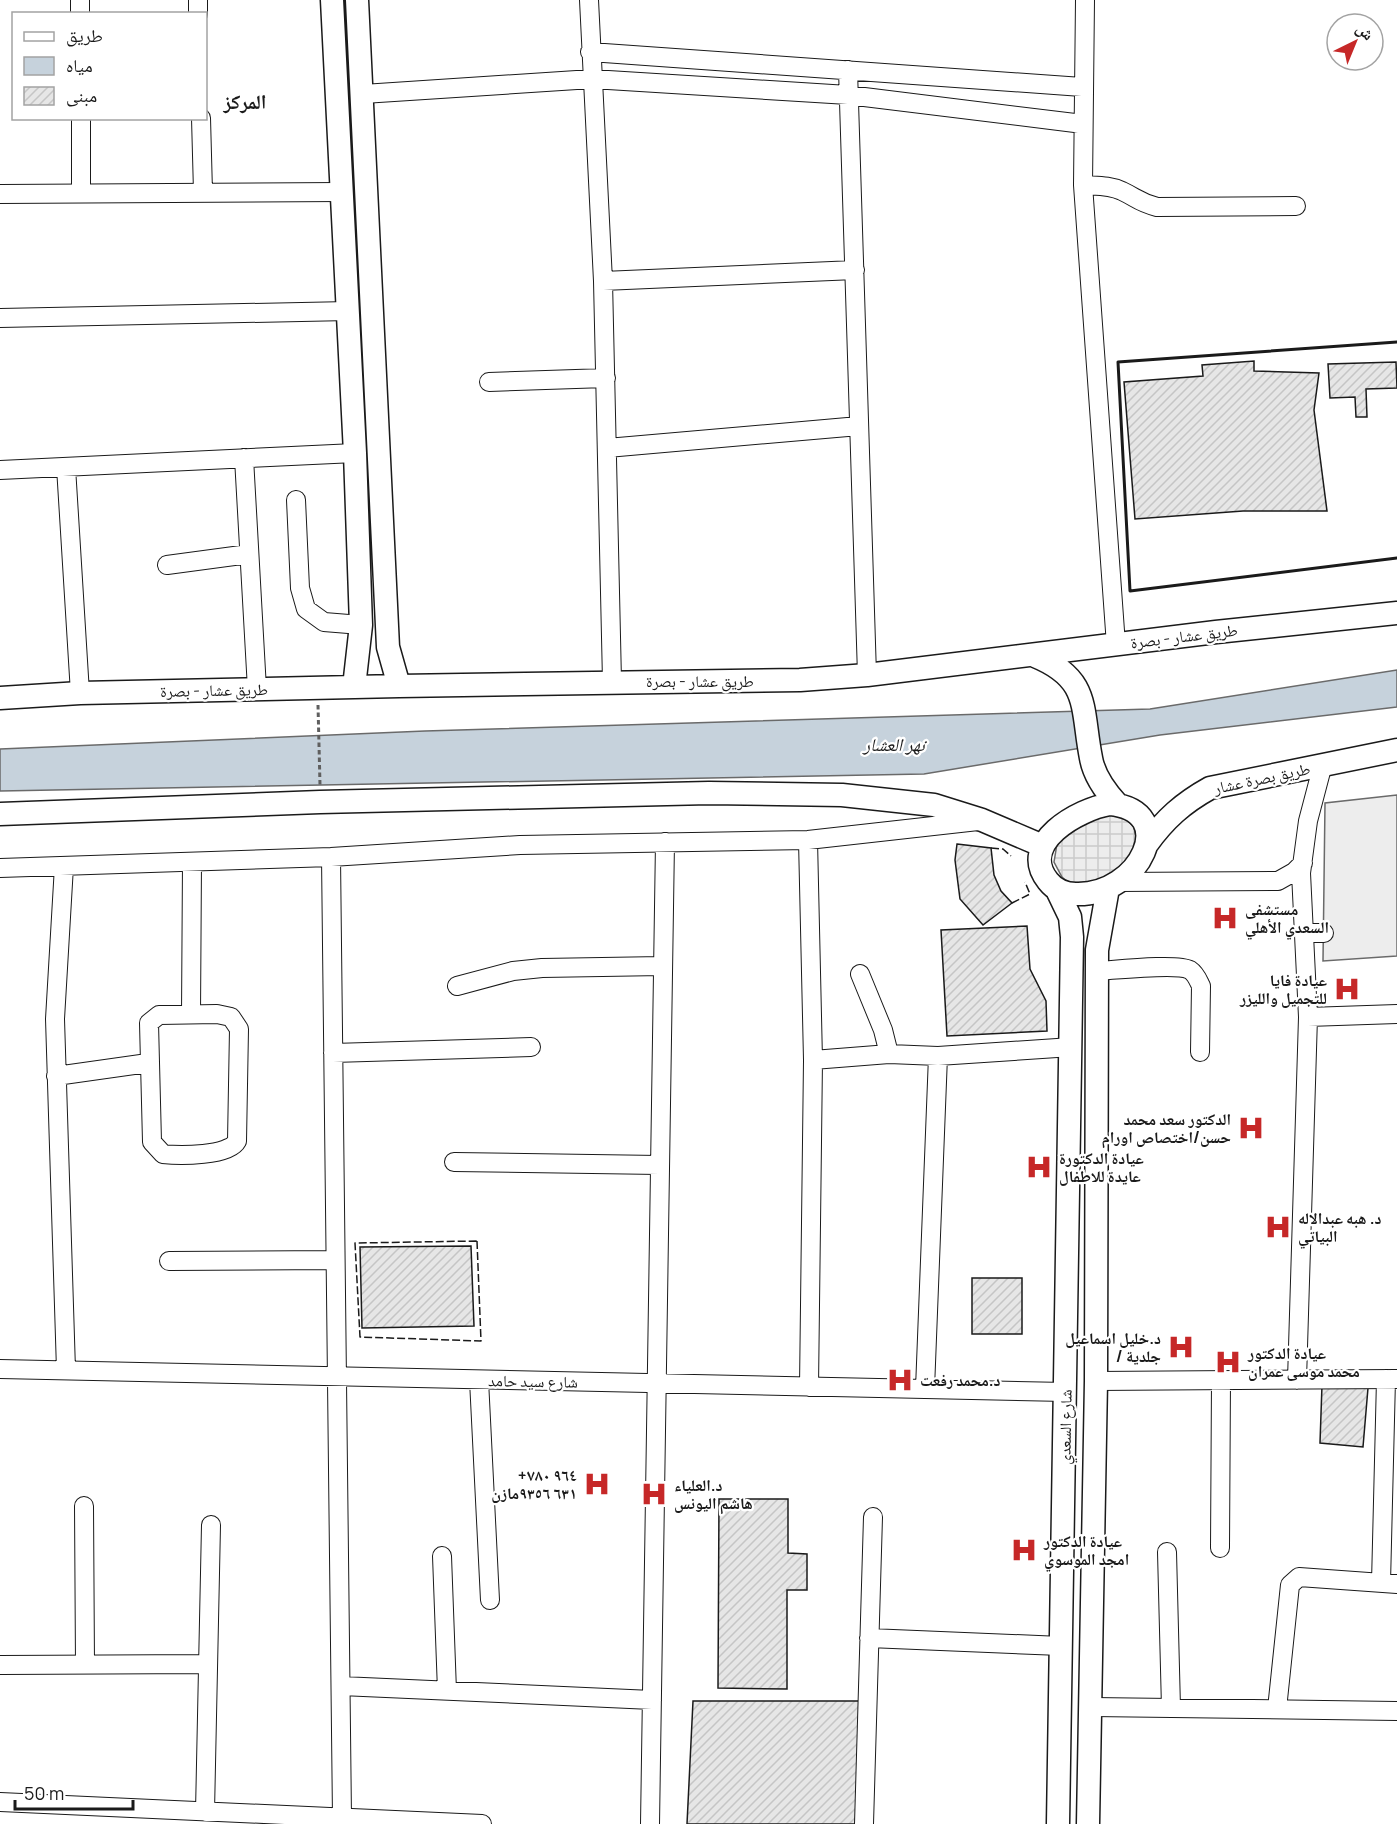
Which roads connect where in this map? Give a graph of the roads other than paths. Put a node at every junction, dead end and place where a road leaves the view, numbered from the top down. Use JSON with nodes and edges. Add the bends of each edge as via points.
{"nodes":[{"id":1,"x":332,"y":0,"type":"edge"},
{"id":2,"x":357,"y":0,"type":"edge"},
{"id":3,"x":589,"y":0,"type":"edge"},
{"id":4,"x":1085,"y":0,"type":"edge"},
{"id":5,"x":590,"y":52,"type":"junction"},
{"id":6,"x":848,"y":70,"type":"junction"},
{"id":7,"x":592,"y":79,"type":"junction"},
{"id":8,"x":1082,"y":87,"type":"junction"},
{"id":9,"x":363,"y":94,"type":"junction"},
{"id":10,"x":337,"y":95,"type":"junction"},
{"id":11,"x":848,"y":95,"type":"junction"},
{"id":12,"x":81,"y":120,"type":"edge"},
{"id":13,"x":201,"y":120,"type":"edge"},
{"id":14,"x":1083,"y":124,"type":"junction"},
{"id":15,"x":1083,"y":185,"type":"junction"},
{"id":16,"x":203,"y":192,"type":"junction"},
{"id":17,"x":342,"y":192,"type":"junction"},
{"id":18,"x":81,"y":193,"type":"junction"},
{"id":19,"x":0,"y":194,"type":"edge"},
{"id":20,"x":1296,"y":206,"type":"dead end"},
{"id":21,"x":855,"y":270,"type":"junction"},
{"id":22,"x":603,"y":281,"type":"junction"},
{"id":23,"x":349,"y":311,"type":"junction"},
{"id":24,"x":0,"y":318,"type":"edge"},
{"id":25,"x":606,"y":378,"type":"junction"},
{"id":26,"x":489,"y":382,"type":"dead end"},
{"id":27,"x":859,"y":426,"type":"junction"},
{"id":28,"x":607,"y":448,"type":"junction"},
{"id":29,"x":356,"y":453,"type":"junction"},
{"id":30,"x":244,"y":458,"type":"junction"},
{"id":31,"x":66,"y":467,"type":"junction"},
{"id":32,"x":0,"y":470,"type":"edge"},
{"id":33,"x":296,"y":500,"type":"dead end"},
{"id":34,"x":249,"y":554,"type":"junction"},
{"id":35,"x":167,"y":565,"type":"dead end"},
{"id":36,"x":1397,"y":613,"type":"edge"},
{"id":37,"x":361,"y":625,"type":"junction"},
{"id":38,"x":1116,"y":645,"type":"junction"},
{"id":39,"x":1035,"y":656,"type":"junction"},
{"id":40,"x":867,"y":675,"type":"junction"},
{"id":41,"x":612,"y":681,"type":"junction"},
{"id":42,"x":399,"y":686,"type":"junction"},
{"id":43,"x":354,"y":687,"type":"junction"},
{"id":44,"x":257,"y":689,"type":"junction"},
{"id":45,"x":80,"y":693,"type":"junction"},
{"id":46,"x":0,"y":698,"type":"edge"},
{"id":47,"x":1397,"y":750,"type":"edge"},
{"id":48,"x":1323,"y":765,"type":"junction"},
{"id":49,"x":1119,"y":805,"type":"junction"},
{"id":50,"x":0,"y":814,"type":"edge"},
{"id":51,"x":982,"y":820,"type":"junction"},
{"id":52,"x":808,"y":840,"type":"junction"},
{"id":53,"x":665,"y":842,"type":"junction"},
{"id":54,"x":1147,"y":844,"type":"junction"},
{"id":55,"x":1043,"y":846,"type":"junction"},
{"id":56,"x":330,"y":857,"type":"junction"},
{"id":57,"x":192,"y":862,"type":"junction"},
{"id":58,"x":1303,"y":863,"type":"junction"},
{"id":59,"x":64,"y":867,"type":"junction"},
{"id":60,"x":0,"y":868,"type":"edge"},
{"id":61,"x":1262,"y":882,"type":"junction"},
{"id":62,"x":1113,"y":885,"type":"junction"},
{"id":63,"x":1057,"y":890,"type":"junction"},
{"id":64,"x":1303,"y":925,"type":"junction"},
{"id":65,"x":1324,"y":933,"type":"dead end"},
{"id":66,"x":662,"y":966,"type":"junction"},
{"id":67,"x":1097,"y":971,"type":"junction"},
{"id":68,"x":860,"y":974,"type":"dead end"},
{"id":69,"x":457,"y":986,"type":"dead end"},
{"id":70,"x":190,"y":1014,"type":"junction"},
{"id":71,"x":1397,"y":1014,"type":"edge"},
{"id":72,"x":1308,"y":1017,"type":"junction"},
{"id":73,"x":531,"y":1047,"type":"dead end"},
{"id":74,"x":1072,"y":1047,"type":"junction"},
{"id":75,"x":1200,"y":1052,"type":"dead end"},
{"id":76,"x":333,"y":1053,"type":"junction"},
{"id":77,"x":889,"y":1054,"type":"junction"},
{"id":78,"x":938,"y":1056,"type":"junction"},
{"id":79,"x":813,"y":1060,"type":"junction"},
{"id":80,"x":148,"y":1063,"type":"junction"},
{"id":81,"x":56,"y":1076,"type":"junction"},
{"id":82,"x":454,"y":1162,"type":"dead end"},
{"id":83,"x":660,"y":1165,"type":"junction"},
{"id":84,"x":335,"y":1260,"type":"junction"},
{"id":85,"x":169,"y":1261,"type":"dead end"},
{"id":86,"x":0,"y":1369,"type":"edge"},
{"id":87,"x":66,"y":1370,"type":"junction"},
{"id":88,"x":337,"y":1376,"type":"junction"},
{"id":89,"x":1391,"y":1379,"type":"edge"},
{"id":90,"x":479,"y":1380,"type":"junction"},
{"id":91,"x":1221,"y":1380,"type":"junction"},
{"id":92,"x":1297,"y":1380,"type":"junction"},
{"id":93,"x":1096,"y":1381,"type":"junction"},
{"id":94,"x":656,"y":1383,"type":"junction"},
{"id":95,"x":809,"y":1387,"type":"junction"},
{"id":96,"x":925,"y":1389,"type":"junction"},
{"id":97,"x":1066,"y":1392,"type":"junction"},
{"id":98,"x":84,"y":1506,"type":"dead end"},
{"id":99,"x":873,"y":1517,"type":"dead end"},
{"id":100,"x":211,"y":1525,"type":"dead end"},
{"id":101,"x":1220,"y":1548,"type":"dead end"},
{"id":102,"x":1167,"y":1552,"type":"dead end"},
{"id":103,"x":442,"y":1556,"type":"dead end"},
{"id":104,"x":1389,"y":1584,"type":"edge"},
{"id":105,"x":490,"y":1600,"type":"dead end"},
{"id":106,"x":869,"y":1638,"type":"junction"},
{"id":107,"x":1062,"y":1646,"type":"junction"},
{"id":108,"x":85,"y":1664,"type":"junction"},
{"id":109,"x":208,"y":1664,"type":"junction"},
{"id":110,"x":0,"y":1665,"type":"edge"},
{"id":111,"x":341,"y":1686,"type":"junction"},
{"id":112,"x":447,"y":1691,"type":"junction"},
{"id":113,"x":652,"y":1700,"type":"junction"},
{"id":114,"x":1092,"y":1707,"type":"junction"},
{"id":115,"x":1171,"y":1708,"type":"junction"},
{"id":116,"x":1277,"y":1709,"type":"junction"},
{"id":117,"x":1397,"y":1711,"type":"edge"},
{"id":118,"x":0,"y":1802,"type":"edge"},
{"id":119,"x":205,"y":1812,"type":"junction"},
{"id":120,"x":117,"y":1816,"type":"edge"},
{"id":121,"x":342,"y":1818,"type":"junction"},
{"id":122,"x":287,"y":1820,"type":"edge"},
{"id":123,"x":405,"y":1822,"type":"edge"},
{"id":124,"x":482,"y":1824,"type":"edge"},
{"id":125,"x":650,"y":1824,"type":"edge"},
{"id":126,"x":864,"y":1824,"type":"edge"},
{"id":127,"x":1058,"y":1824,"type":"edge"},
{"id":128,"x":1088,"y":1824,"type":"edge"}],
"edges":[{"from":1,"to":10,"type":"main road"},
{"from":2,"to":9,"type":"main road"},
{"from":3,"to":5,"type":"street"},
{"from":4,"to":8,"type":"street"},
{"from":5,"to":6,"type":"street"},
{"from":5,"to":7,"type":"street"},
{"from":6,"to":8,"type":"street"},
{"from":6,"to":11,"type":"street"},
{"from":7,"to":9,"type":"street"},
{"from":7,"to":11,"type":"street"},
{"from":7,"to":22,"type":"street"},
{"from":8,"to":14,"type":"street"},
{"from":9,"to":10,"type":"main road"},
{"from":9,"to":42,"type":"main road","via":[[387,641]]},
{"from":10,"to":17,"type":"main road"},
{"from":11,"to":14,"type":"street"},
{"from":11,"to":21,"type":"street"},
{"from":12,"to":18,"type":"street"},
{"from":13,"to":16,"type":"street"},
{"from":14,"to":15,"type":"street"},
{"from":15,"to":20,"type":"street","via":[[1109,187],[1157,207]]},
{"from":15,"to":38,"type":"street"},
{"from":16,"to":17,"type":"street"},
{"from":16,"to":18,"type":"street"},
{"from":17,"to":23,"type":"main road"},
{"from":18,"to":19,"type":"street"},
{"from":21,"to":22,"type":"street"},
{"from":21,"to":27,"type":"street"},
{"from":22,"to":25,"type":"street"},
{"from":23,"to":24,"type":"street"},
{"from":23,"to":29,"type":"main road"},
{"from":25,"to":26,"type":"street"},
{"from":25,"to":28,"type":"street"},
{"from":27,"to":28,"type":"street"},
{"from":27,"to":40,"type":"street"},
{"from":28,"to":41,"type":"street"},
{"from":29,"to":30,"type":"street"},
{"from":29,"to":37,"type":"main road"},
{"from":30,"to":31,"type":"street"},
{"from":30,"to":34,"type":"street"},
{"from":31,"to":32,"type":"street"},
{"from":31,"to":45,"type":"street"},
{"from":33,"to":37,"type":"street","via":[[300,588],[306,609],[324,622]]},
{"from":34,"to":35,"type":"street"},
{"from":34,"to":44,"type":"street"},
{"from":36,"to":38,"type":"main road","name":"طريق عشار - بصرة"},
{"from":37,"to":43,"type":"main road"},
{"from":38,"to":39,"type":"main road","name":"طريق عشار - بصرة"},
{"from":39,"to":40,"type":"main road","name":"طريق عشار - بصرة"},
{"from":39,"to":49,"type":"main road","via":[[1056,666],[1073,682],[1086,710],[1091,758],[1104,788]]},
{"from":40,"to":41,"type":"main road","name":"طريق عشار - بصرة","via":[[800,680]]},
{"from":41,"to":42,"type":"main road","name":"طريق عشار - بصرة"},
{"from":42,"to":43,"type":"main road","name":"طريق عشار - بصرة"},
{"from":43,"to":44,"type":"main road","name":"طريق عشار - بصرة"},
{"from":44,"to":45,"type":"main road","name":"طريق عشار - بصرة"},
{"from":45,"to":46,"type":"main road","name":"طريق عشار - بصرة"},
{"from":47,"to":48,"type":"main road","name":"طريق بصرة عشار"},
{"from":48,"to":54,"type":"main road","name":"طريق بصرة عشار","via":[[1210,788],[1185,802]]},
{"from":48,"to":58,"type":"street","via":[[1308,821]]},
{"from":49,"to":54,"type":"main road","via":[[1140,819]]},
{"from":49,"to":55,"type":"main road","via":[[1101,806],[1075,815],[1055,830]]},
{"from":50,"to":51,"type":"main road","via":[[709,793],[906,800]]},
{"from":51,"to":52,"type":"street"},
{"from":51,"to":55,"type":"main road"},
{"from":52,"to":53,"type":"street"},
{"from":52,"to":79,"type":"street"},
{"from":53,"to":56,"type":"street","via":[[520,845]]},
{"from":53,"to":66,"type":"street"},
{"from":54,"to":62,"type":"main road","via":[[1142,859]]},
{"from":55,"to":63,"type":"main road","via":[[1042,871]]},
{"from":56,"to":57,"type":"street"},
{"from":56,"to":76,"type":"street"},
{"from":57,"to":59,"type":"street"},
{"from":57,"to":70,"type":"street"},
{"from":58,"to":61,"type":"street","via":[[1287,877]]},
{"from":58,"to":64,"type":"street"},
{"from":59,"to":60,"type":"street"},
{"from":59,"to":81,"type":"street","via":[[55,1019]]},
{"from":61,"to":62,"type":"street"},
{"from":61,"to":64,"type":"street","via":[[1282,891],[1298,906]]},
{"from":62,"to":63,"type":"main road","via":[[1085,894]]},
{"from":62,"to":67,"type":"main road","name":"شارع السعدي","via":[[1098,929]]},
{"from":63,"to":74,"type":"main road","name":"شارع السعدي","via":[[1072,927]]},
{"from":64,"to":65,"type":"street"},
{"from":64,"to":72,"type":"street"},
{"from":66,"to":69,"type":"street","via":[[542,968],[513,971]]},
{"from":66,"to":83,"type":"street"},
{"from":67,"to":75,"type":"street","via":[[1190,970],[1201,986]]},
{"from":67,"to":93,"type":"main road","name":"شارع السعدي"},
{"from":68,"to":77,"type":"street"},
{"from":70,"to":80,"type":"street","via":[[151,1019],[147,1027]]},
{"from":70,"to":80,"type":"street","via":[[224,1014],[239,1029],[238,1134],[234,1146],[223,1151],[158,1151],[152,1142]]},
{"from":71,"to":72,"type":"street"},
{"from":72,"to":92,"type":"street"},
{"from":73,"to":76,"type":"street"},
{"from":74,"to":78,"type":"street"},
{"from":74,"to":97,"type":"main road","name":"شارع السعدي"},
{"from":76,"to":84,"type":"street"},
{"from":77,"to":78,"type":"street"},
{"from":77,"to":79,"type":"street"},
{"from":78,"to":96,"type":"street"},
{"from":79,"to":95,"type":"street"},
{"from":80,"to":81,"type":"street"},
{"from":81,"to":87,"type":"street"},
{"from":82,"to":83,"type":"street"},
{"from":83,"to":94,"type":"street"},
{"from":84,"to":85,"type":"street"},
{"from":84,"to":88,"type":"street"},
{"from":86,"to":87,"type":"street","name":"شارع سيد حامد"},
{"from":87,"to":88,"type":"street","name":"شارع سيد حامد"},
{"from":88,"to":90,"type":"street","name":"شارع سيد حامد"},
{"from":88,"to":111,"type":"street"},
{"from":89,"to":92,"type":"street"},
{"from":89,"to":104,"type":"street"},
{"from":90,"to":94,"type":"street","name":"شارع سيد حامد"},
{"from":90,"to":105,"type":"street"},
{"from":91,"to":92,"type":"street"},
{"from":91,"to":93,"type":"street"},
{"from":91,"to":101,"type":"street"},
{"from":93,"to":114,"type":"main road","name":"شارع السعدي"},
{"from":94,"to":95,"type":"street","name":"شارع سيد حامد"},
{"from":94,"to":113,"type":"street"},
{"from":95,"to":96,"type":"street","name":"شارع سيد حامد"},
{"from":96,"to":97,"type":"street","name":"شارع سيد حامد"},
{"from":97,"to":107,"type":"main road","name":"شارع السعدي"},
{"from":98,"to":108,"type":"street"},
{"from":99,"to":106,"type":"street"},
{"from":100,"to":109,"type":"street"},
{"from":102,"to":115,"type":"street"},
{"from":103,"to":112,"type":"street"},
{"from":104,"to":116,"type":"street","via":[[1299,1576],[1293,1580]]},
{"from":106,"to":107,"type":"street"},
{"from":106,"to":126,"type":"street"},
{"from":107,"to":127,"type":"main road","name":"شارع السعدي"},
{"from":108,"to":109,"type":"street"},
{"from":108,"to":110,"type":"street"},
{"from":109,"to":119,"type":"street"},
{"from":111,"to":112,"type":"street"},
{"from":111,"to":121,"type":"street"},
{"from":112,"to":113,"type":"street"},
{"from":113,"to":125,"type":"street"},
{"from":114,"to":115,"type":"street"},
{"from":114,"to":128,"type":"main road","name":"شارع السعدي"},
{"from":115,"to":116,"type":"street"},
{"from":116,"to":117,"type":"street"},
{"from":118,"to":120,"type":"street"},
{"from":119,"to":120,"type":"street"},
{"from":119,"to":122,"type":"street"},
{"from":121,"to":122,"type":"street"},
{"from":121,"to":123,"type":"street"},
{"from":123,"to":124,"type":"street"}]}
